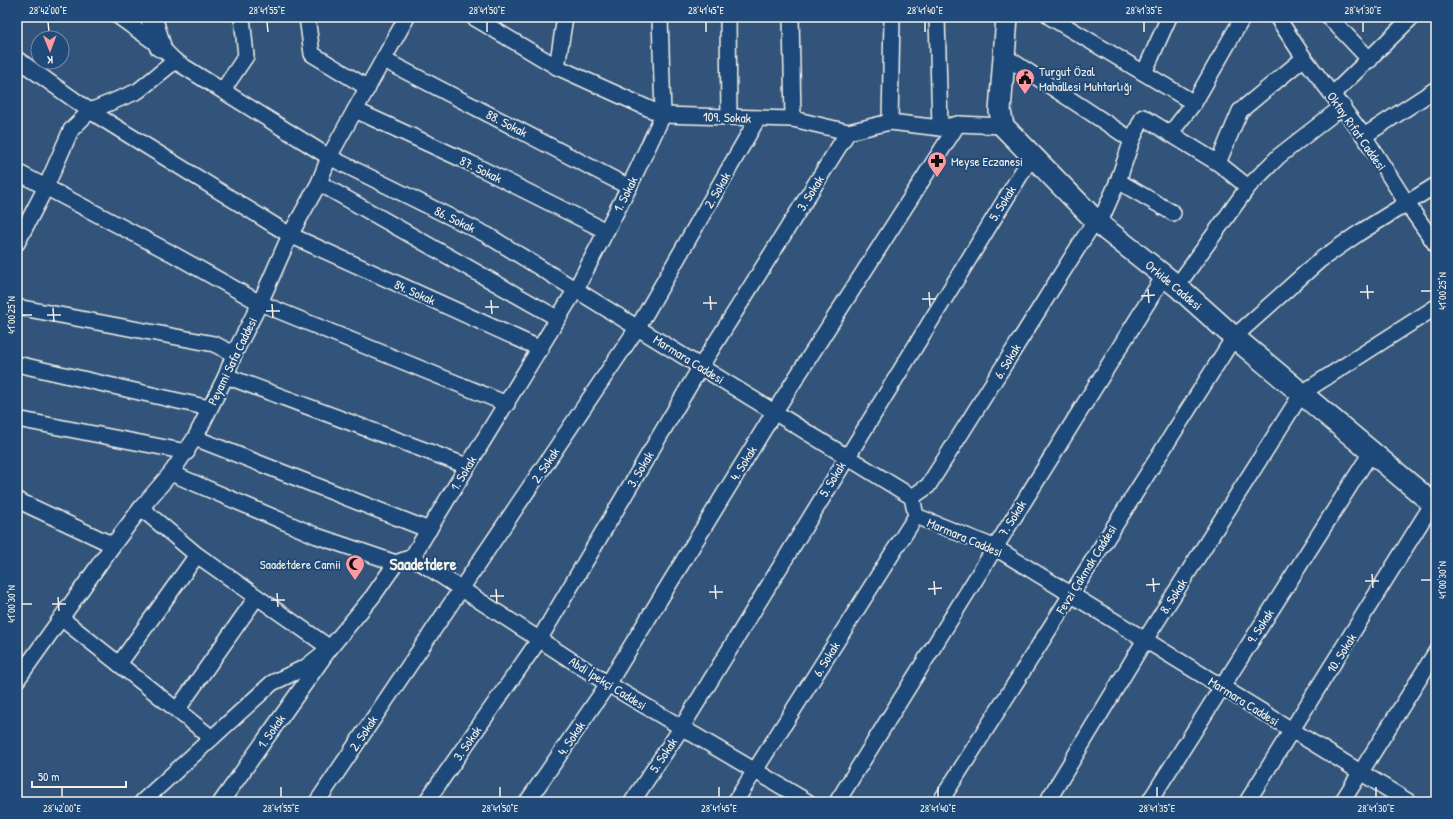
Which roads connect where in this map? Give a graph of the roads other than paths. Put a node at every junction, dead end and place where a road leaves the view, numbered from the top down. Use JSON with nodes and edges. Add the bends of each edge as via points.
{"nodes":[{"id":1,"x":119,"y":17,"type":"edge"},
{"id":2,"x":151,"y":17,"type":"edge"},
{"id":3,"x":242,"y":17,"type":"edge"},
{"id":4,"x":307,"y":17,"type":"edge"},
{"id":5,"x":407,"y":17,"type":"edge"},
{"id":6,"x":473,"y":17,"type":"edge"},
{"id":7,"x":565,"y":17,"type":"edge"},
{"id":8,"x":660,"y":17,"type":"edge"},
{"id":9,"x":728,"y":17,"type":"edge"},
{"id":10,"x":791,"y":17,"type":"edge"},
{"id":11,"x":892,"y":17,"type":"edge"},
{"id":12,"x":937,"y":17,"type":"edge"},
{"id":13,"x":1006,"y":17,"type":"edge"},
{"id":14,"x":1050,"y":17,"type":"edge"},
{"id":15,"x":1244,"y":17,"type":"edge"},
{"id":16,"x":1277,"y":17,"type":"edge"},
{"id":17,"x":1329,"y":17,"type":"edge"},
{"id":18,"x":1412,"y":17,"type":"edge"},
{"id":19,"x":1166,"y":18,"type":"edge"},
{"id":20,"x":160,"y":46,"type":"junction"},
{"id":21,"x":1002,"y":55,"type":"junction"},
{"id":22,"x":1304,"y":58,"type":"junction"},
{"id":23,"x":17,"y":59,"type":"edge"},
{"id":24,"x":175,"y":60,"type":"junction"},
{"id":25,"x":384,"y":60,"type":"junction"},
{"id":26,"x":1370,"y":60,"type":"junction"},
{"id":27,"x":557,"y":67,"type":"junction"},
{"id":28,"x":1144,"y":73,"type":"junction"},
{"id":29,"x":368,"y":88,"type":"junction"},
{"id":30,"x":1436,"y":89,"type":"edge"},
{"id":31,"x":223,"y":90,"type":"junction"},
{"id":32,"x":1332,"y":94,"type":"junction"},
{"id":33,"x":1194,"y":103,"type":"junction"},
{"id":34,"x":1342,"y":106,"type":"junction"},
{"id":35,"x":355,"y":110,"type":"junction"},
{"id":36,"x":90,"y":111,"type":"junction"},
{"id":37,"x":663,"y":115,"type":"junction"},
{"id":38,"x":729,"y":117,"type":"junction"},
{"id":39,"x":758,"y":118,"type":"junction"},
{"id":40,"x":793,"y":119,"type":"junction"},
{"id":41,"x":890,"y":122,"type":"junction"},
{"id":42,"x":958,"y":124,"type":"junction"},
{"id":43,"x":1003,"y":126,"type":"junction"},
{"id":44,"x":940,"y":128,"type":"junction"},
{"id":45,"x":848,"y":132,"type":"junction"},
{"id":46,"x":1170,"y":134,"type":"junction"},
{"id":47,"x":1364,"y":136,"type":"junction"},
{"id":48,"x":1132,"y":140,"type":"junction"},
{"id":49,"x":1032,"y":156,"type":"junction"},
{"id":50,"x":330,"y":157,"type":"junction"},
{"id":51,"x":1218,"y":164,"type":"junction"},
{"id":52,"x":17,"y":172,"type":"edge"},
{"id":53,"x":1118,"y":181,"type":"junction"},
{"id":54,"x":319,"y":183,"type":"junction"},
{"id":55,"x":1436,"y":185,"type":"edge"},
{"id":56,"x":46,"y":187,"type":"junction"},
{"id":57,"x":629,"y":187,"type":"junction"},
{"id":58,"x":1248,"y":187,"type":"junction"},
{"id":59,"x":1406,"y":202,"type":"junction"},
{"id":60,"x":1173,"y":213,"type":"dead end"},
{"id":61,"x":1100,"y":224,"type":"junction"},
{"id":62,"x":606,"y":231,"type":"junction"},
{"id":63,"x":290,"y":235,"type":"junction"},
{"id":64,"x":17,"y":243,"type":"edge"},
{"id":65,"x":1436,"y":246,"type":"edge"},
{"id":66,"x":1170,"y":281,"type":"junction"},
{"id":67,"x":576,"y":289,"type":"junction"},
{"id":68,"x":260,"y":303,"type":"junction"},
{"id":69,"x":17,"y":307,"type":"edge"},
{"id":70,"x":1436,"y":307,"type":"edge"},
{"id":71,"x":557,"y":318,"type":"junction"},
{"id":72,"x":638,"y":327,"type":"junction"},
{"id":73,"x":1234,"y":337,"type":"junction"},
{"id":74,"x":540,"y":348,"type":"junction"},
{"id":75,"x":234,"y":354,"type":"junction"},
{"id":76,"x":17,"y":364,"type":"edge"},
{"id":77,"x":701,"y":366,"type":"junction"},
{"id":78,"x":226,"y":376,"type":"junction"},
{"id":79,"x":1302,"y":393,"type":"junction"},
{"id":80,"x":507,"y":404,"type":"junction"},
{"id":81,"x":209,"y":408,"type":"junction"},
{"id":82,"x":775,"y":412,"type":"junction"},
{"id":83,"x":17,"y":419,"type":"edge"},
{"id":84,"x":195,"y":438,"type":"junction"},
{"id":85,"x":1372,"y":451,"type":"junction"},
{"id":86,"x":187,"y":452,"type":"junction"},
{"id":87,"x":846,"y":456,"type":"junction"},
{"id":88,"x":467,"y":466,"type":"junction"},
{"id":89,"x":171,"y":473,"type":"junction"},
{"id":90,"x":912,"y":496,"type":"junction"},
{"id":91,"x":17,"y":500,"type":"edge"},
{"id":92,"x":1435,"y":505,"type":"edge"},
{"id":93,"x":142,"y":508,"type":"junction"},
{"id":94,"x":916,"y":516,"type":"junction"},
{"id":95,"x":429,"y":530,"type":"junction"},
{"id":96,"x":113,"y":545,"type":"junction"},
{"id":97,"x":994,"y":547,"type":"junction"},
{"id":98,"x":197,"y":555,"type":"junction"},
{"id":99,"x":412,"y":557,"type":"junction"},
{"id":100,"x":396,"y":563,"type":"junction"},
{"id":101,"x":461,"y":588,"type":"junction"},
{"id":102,"x":1070,"y":594,"type":"junction"},
{"id":103,"x":256,"y":598,"type":"junction"},
{"id":104,"x":61,"y":618,"type":"junction"},
{"id":105,"x":539,"y":640,"type":"junction"},
{"id":106,"x":1145,"y":640,"type":"junction"},
{"id":107,"x":330,"y":648,"type":"junction"},
{"id":108,"x":1436,"y":652,"type":"edge"},
{"id":109,"x":119,"y":664,"type":"junction"},
{"id":110,"x":17,"y":680,"type":"edge"},
{"id":111,"x":608,"y":684,"type":"junction"},
{"id":112,"x":1221,"y":687,"type":"junction"},
{"id":113,"x":178,"y":710,"type":"junction"},
{"id":114,"x":682,"y":727,"type":"junction"},
{"id":115,"x":1292,"y":731,"type":"junction"},
{"id":116,"x":212,"y":738,"type":"junction"},
{"id":117,"x":755,"y":771,"type":"junction"},
{"id":118,"x":1359,"y":772,"type":"junction"},
{"id":119,"x":142,"y":802,"type":"edge"},
{"id":120,"x":221,"y":802,"type":"edge"},
{"id":121,"x":317,"y":802,"type":"edge"},
{"id":122,"x":426,"y":802,"type":"edge"},
{"id":123,"x":527,"y":802,"type":"edge"},
{"id":124,"x":632,"y":802,"type":"edge"},
{"id":125,"x":735,"y":802,"type":"edge"},
{"id":126,"x":808,"y":802,"type":"edge"},
{"id":127,"x":837,"y":802,"type":"edge"},
{"id":128,"x":940,"y":802,"type":"edge"},
{"id":129,"x":1047,"y":802,"type":"edge"},
{"id":130,"x":1149,"y":802,"type":"edge"},
{"id":131,"x":1247,"y":802,"type":"edge"},
{"id":132,"x":1342,"y":802,"type":"edge"},
{"id":133,"x":1410,"y":802,"type":"edge"}],
"edges":[{"from":1,"to":20,"type":"street","name":"86. Sokak"},
{"from":2,"to":20,"type":"street"},
{"from":3,"to":31,"type":"street","via":[[246,56]]},
{"from":4,"to":29,"type":"street","via":[[312,54]]},
{"from":5,"to":25,"type":"street","name":"Peyami Safa Caddesi"},
{"from":6,"to":27,"type":"street","name":"109. Sokak"},
{"from":7,"to":27,"type":"street"},
{"from":8,"to":37,"type":"street"},
{"from":9,"to":38,"type":"street"},
{"from":10,"to":40,"type":"street"},
{"from":11,"to":41,"type":"street"},
{"from":12,"to":44,"type":"street"},
{"from":13,"to":21,"type":"street"},
{"from":14,"to":28,"type":"street"},
{"from":15,"to":33,"type":"street"},
{"from":16,"to":22,"type":"street","name":"Oktay Rıfat Caddesi"},
{"from":17,"to":26,"type":"street"},
{"from":18,"to":26,"type":"street"},
{"from":19,"to":28,"type":"street"},
{"from":20,"to":24,"type":"street","name":"86. Sokak"},
{"from":21,"to":43,"type":"street","via":[[1000,111]]},
{"from":21,"to":48,"type":"street"},
{"from":22,"to":32,"type":"street","name":"Oktay Rıfat Caddesi"},
{"from":22,"to":51,"type":"street","via":[[1240,111]]},
{"from":23,"to":36,"type":"street","name":"84. Sokak"},
{"from":24,"to":31,"type":"street","name":"86. Sokak"},
{"from":24,"to":36,"type":"street","via":[[138,91]]},
{"from":25,"to":29,"type":"street","name":"Peyami Safa Caddesi"},
{"from":25,"to":57,"type":"street","name":"88. Sokak"},
{"from":26,"to":32,"type":"street"},
{"from":27,"to":37,"type":"street","name":"109. Sokak"},
{"from":28,"to":33,"type":"street"},
{"from":29,"to":35,"type":"street","name":"Peyami Safa Caddesi"},
{"from":30,"to":47,"type":"street"},
{"from":31,"to":50,"type":"street","name":"86. Sokak"},
{"from":32,"to":34,"type":"street","name":"Oktay Rıfat Caddesi"},
{"from":33,"to":46,"type":"street"},
{"from":34,"to":47,"type":"street","name":"Oktay Rıfat Caddesi"},
{"from":34,"to":58,"type":"street","name":"7. Sokak","via":[[1279,156]]},
{"from":35,"to":50,"type":"street","name":"Peyami Safa Caddesi"},
{"from":35,"to":62,"type":"street","name":"87. Sokak","via":[[468,162]]},
{"from":36,"to":56,"type":"street","via":[[71,130]]},
{"from":36,"to":63,"type":"street","name":"84. Sokak"},
{"from":37,"to":38,"type":"street","name":"109. Sokak"},
{"from":37,"to":57,"type":"street","name":"1. Sokak"},
{"from":38,"to":39,"type":"street","name":"109. Sokak"},
{"from":39,"to":40,"type":"street","name":"109. Sokak"},
{"from":39,"to":72,"type":"street","name":"2. Sokak"},
{"from":40,"to":45,"type":"street","name":"109. Sokak"},
{"from":41,"to":44,"type":"street","name":"109. Sokak"},
{"from":41,"to":45,"type":"street","name":"109. Sokak"},
{"from":42,"to":43,"type":"street","name":"109. Sokak"},
{"from":42,"to":44,"type":"street","name":"109. Sokak"},
{"from":42,"to":82,"type":"street","name":"4. Sokak"},
{"from":43,"to":49,"type":"street","name":"Orkide Caddesi"},
{"from":45,"to":77,"type":"street","name":"3. Sokak"},
{"from":46,"to":48,"type":"street","via":[[1143,117]]},
{"from":46,"to":51,"type":"street"},
{"from":47,"to":59,"type":"street","name":"Oktay Rıfat Caddesi"},
{"from":48,"to":53,"type":"street"},
{"from":49,"to":61,"type":"street","name":"Orkide Caddesi"},
{"from":49,"to":87,"type":"street","name":"5. Sokak"},
{"from":50,"to":54,"type":"street","name":"Peyami Safa Caddesi"},
{"from":50,"to":67,"type":"street","name":"86. Sokak","via":[[487,235]]},
{"from":51,"to":58,"type":"street"},
{"from":52,"to":56,"type":"street"},
{"from":53,"to":60,"type":"street"},
{"from":53,"to":61,"type":"street"},
{"from":54,"to":63,"type":"street","name":"Peyami Safa Caddesi"},
{"from":54,"to":71,"type":"street"},
{"from":55,"to":59,"type":"street","name":"Fevzi Çakmak Caddesi"},
{"from":56,"to":64,"type":"street"},
{"from":56,"to":68,"type":"street"},
{"from":57,"to":62,"type":"street","name":"1. Sokak"},
{"from":58,"to":66,"type":"street","name":"7. Sokak"},
{"from":59,"to":65,"type":"street","name":"Oktay Rıfat Caddesi"},
{"from":59,"to":73,"type":"street","name":"Fevzi Çakmak Caddesi","via":[[1320,260]]},
{"from":61,"to":66,"type":"street","name":"Orkide Caddesi"},
{"from":61,"to":90,"type":"street","name":"6. Sokak","via":[[1089,230],[928,486]]},
{"from":62,"to":67,"type":"street","name":"1. Sokak"},
{"from":63,"to":68,"type":"street","name":"Peyami Safa Caddesi"},
{"from":63,"to":74,"type":"street","name":"84. Sokak"},
{"from":66,"to":73,"type":"street","name":"Orkide Caddesi"},
{"from":66,"to":97,"type":"street","name":"7. Sokak"},
{"from":67,"to":71,"type":"street","name":"1. Sokak"},
{"from":67,"to":72,"type":"street","name":"Marmara Caddesi"},
{"from":68,"to":75,"type":"street","name":"Peyami Safa Caddesi"},
{"from":68,"to":80,"type":"street"},
{"from":69,"to":75,"type":"street","via":[[214,344]]},
{"from":70,"to":79,"type":"street"},
{"from":71,"to":74,"type":"street","name":"1. Sokak"},
{"from":72,"to":77,"type":"street","name":"Marmara Caddesi"},
{"from":72,"to":101,"type":"street","name":"2. Sokak"},
{"from":73,"to":79,"type":"street","name":"Orkide Caddesi"},
{"from":73,"to":102,"type":"street","name":"Fevzi Çakmak Caddesi"},
{"from":74,"to":80,"type":"street","name":"1. Sokak"},
{"from":75,"to":78,"type":"street","name":"Peyami Safa Caddesi"},
{"from":76,"to":81,"type":"street"},
{"from":77,"to":82,"type":"street","name":"Marmara Caddesi"},
{"from":77,"to":105,"type":"street","name":"3. Sokak"},
{"from":78,"to":81,"type":"street","name":"Peyami Safa Caddesi"},
{"from":78,"to":88,"type":"street"},
{"from":79,"to":85,"type":"street","name":"Orkide Caddesi"},
{"from":79,"to":106,"type":"street","name":"8. Sokak"},
{"from":80,"to":88,"type":"street","name":"1. Sokak"},
{"from":81,"to":84,"type":"street","name":"Peyami Safa Caddesi"},
{"from":82,"to":87,"type":"street","name":"Marmara Caddesi"},
{"from":82,"to":111,"type":"street","name":"4. Sokak"},
{"from":83,"to":86,"type":"street"},
{"from":84,"to":86,"type":"street","name":"Peyami Safa Caddesi"},
{"from":84,"to":95,"type":"street"},
{"from":85,"to":92,"type":"street","name":"Orkide Caddesi"},
{"from":85,"to":112,"type":"street","name":"9. Sokak"},
{"from":86,"to":89,"type":"street","name":"Peyami Safa Caddesi"},
{"from":87,"to":90,"type":"street","name":"Marmara Caddesi"},
{"from":87,"to":114,"type":"street","name":"5. Sokak"},
{"from":88,"to":95,"type":"street","name":"1. Sokak"},
{"from":89,"to":93,"type":"street","name":"Peyami Safa Caddesi"},
{"from":89,"to":100,"type":"street","via":[[317,536]]},
{"from":90,"to":94,"type":"street","name":"Marmara Caddesi"},
{"from":91,"to":96,"type":"street"},
{"from":92,"to":115,"type":"street","name":"10. Sokak"},
{"from":93,"to":96,"type":"street","name":"Peyami Safa Caddesi"},
{"from":93,"to":98,"type":"street"},
{"from":94,"to":97,"type":"street","name":"Marmara Caddesi"},
{"from":94,"to":117,"type":"street","name":"6. Sokak"},
{"from":95,"to":99,"type":"street","name":"1. Sokak"},
{"from":96,"to":104,"type":"street","name":"Peyami Safa Caddesi"},
{"from":97,"to":102,"type":"street","name":"Marmara Caddesi"},
{"from":97,"to":127,"type":"street","name":"7. Sokak"},
{"from":98,"to":103,"type":"street"},
{"from":98,"to":109,"type":"street"},
{"from":99,"to":100,"type":"street"},
{"from":99,"to":101,"type":"street","name":"Abdi İpekçi Caddesi"},
{"from":100,"to":107,"type":"street","name":"1. Sokak","via":[[373,596]]},
{"from":101,"to":105,"type":"street","name":"Abdi İpekçi Caddesi"},
{"from":101,"to":121,"type":"street","name":"2. Sokak"},
{"from":102,"to":106,"type":"street","name":"Marmara Caddesi"},
{"from":102,"to":128,"type":"street","name":"Fevzi Çakmak Caddesi"},
{"from":103,"to":107,"type":"street"},
{"from":103,"to":113,"type":"street"},
{"from":104,"to":109,"type":"street"},
{"from":104,"to":110,"type":"street","name":"Peyami Safa Caddesi"},
{"from":105,"to":111,"type":"street","name":"Abdi İpekçi Caddesi"},
{"from":105,"to":122,"type":"street","name":"3. Sokak"},
{"from":106,"to":112,"type":"street","name":"Marmara Caddesi"},
{"from":106,"to":129,"type":"street","name":"8. Sokak"},
{"from":107,"to":116,"type":"street","via":[[306,667],[272,683]]},
{"from":107,"to":120,"type":"street","name":"1. Sokak"},
{"from":108,"to":118,"type":"street"},
{"from":109,"to":113,"type":"street"},
{"from":111,"to":114,"type":"street","name":"Abdi İpekçi Caddesi"},
{"from":111,"to":123,"type":"street","name":"4. Sokak"},
{"from":112,"to":115,"type":"street","name":"Marmara Caddesi"},
{"from":112,"to":130,"type":"street","name":"9. Sokak"},
{"from":113,"to":116,"type":"street"},
{"from":114,"to":117,"type":"street","name":"Abdi İpekçi Caddesi"},
{"from":114,"to":124,"type":"street","name":"5. Sokak"},
{"from":115,"to":118,"type":"street","name":"Marmara Caddesi"},
{"from":115,"to":131,"type":"street","name":"10. Sokak"},
{"from":116,"to":119,"type":"street"},
{"from":117,"to":125,"type":"street","name":"6. Sokak"},
{"from":117,"to":126,"type":"street","name":"Abdi İpekçi Caddesi"},
{"from":118,"to":132,"type":"street"},
{"from":118,"to":133,"type":"street","name":"Marmara Caddesi"}]}
